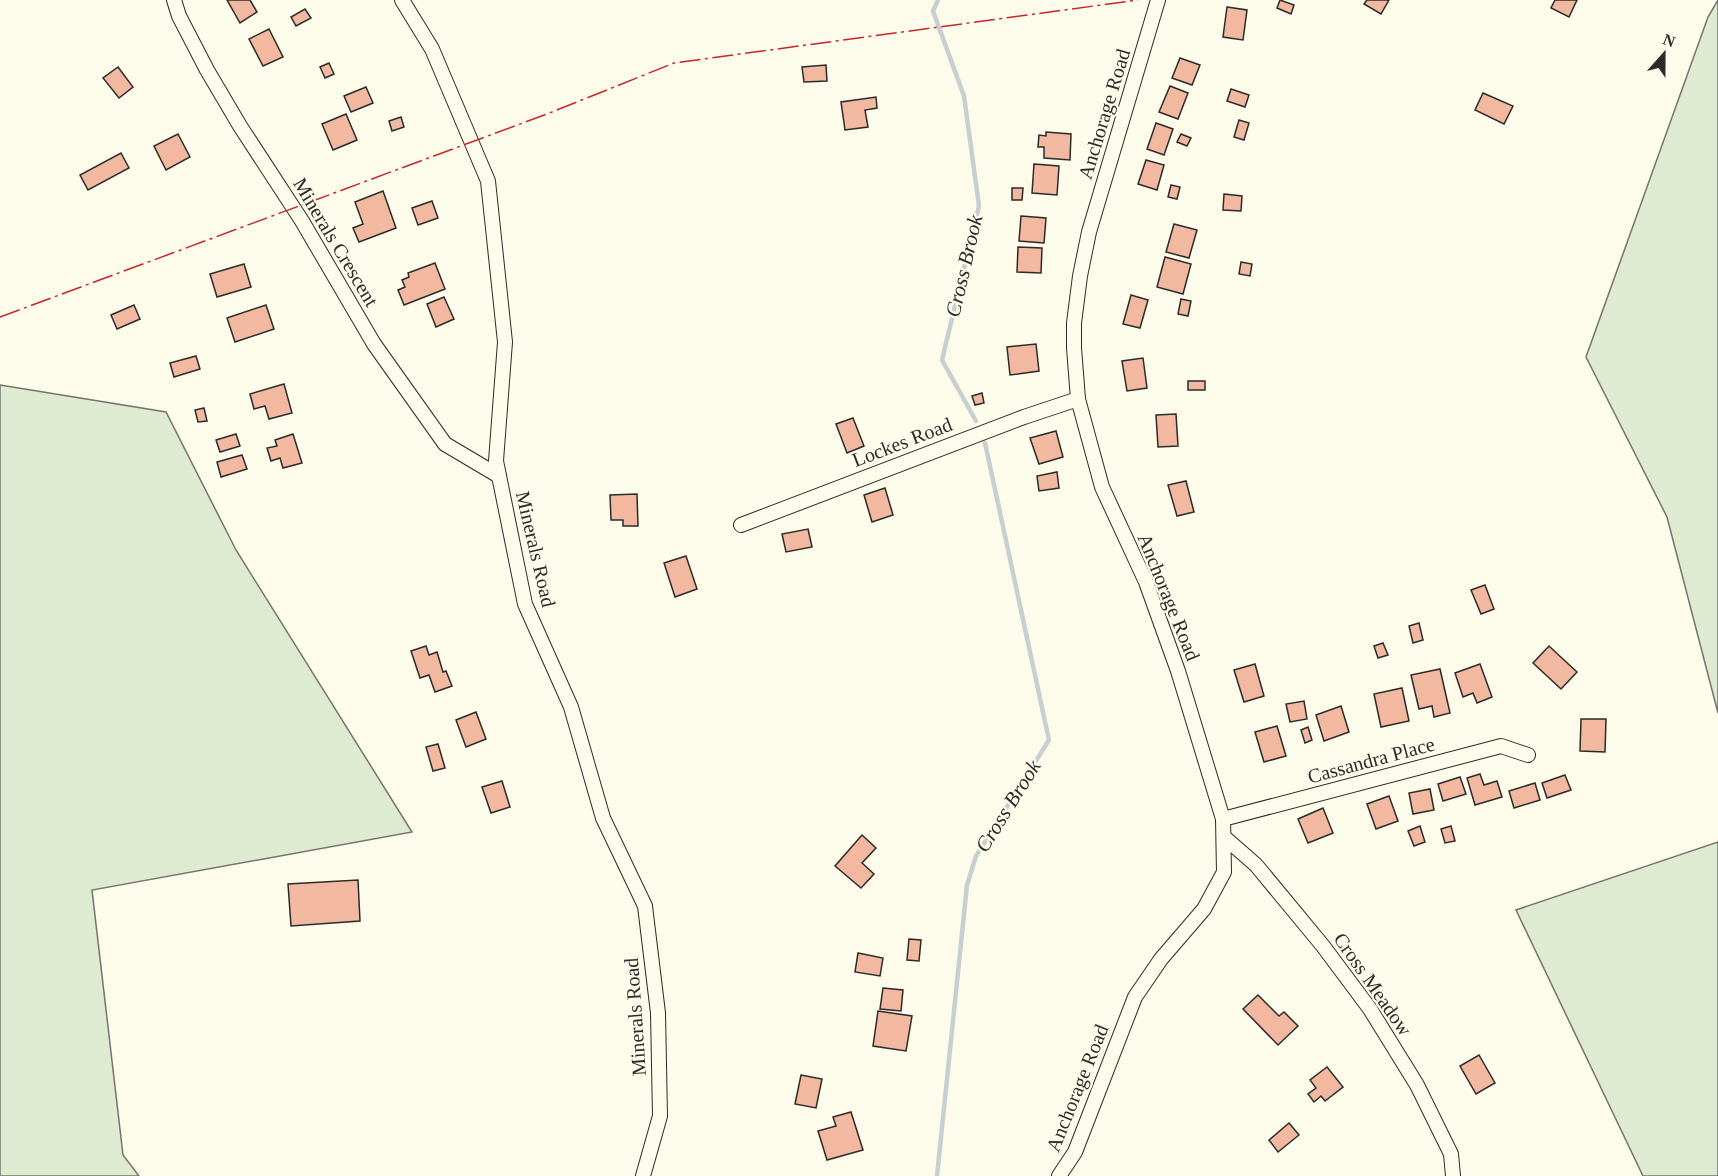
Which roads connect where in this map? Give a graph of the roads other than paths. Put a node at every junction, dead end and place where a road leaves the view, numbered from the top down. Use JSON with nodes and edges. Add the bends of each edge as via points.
{"nodes":[{"id":1,"x":174,"y":0,"type":"edge"},
{"id":2,"x":402,"y":0,"type":"edge"},
{"id":3,"x":1158,"y":0,"type":"edge"},
{"id":4,"x":1078,"y":399,"type":"junction"},
{"id":5,"x":499,"y":476,"type":"junction"},
{"id":6,"x":741,"y":525,"type":"dead end"},
{"id":7,"x":1528,"y":755,"type":"dead end"},
{"id":8,"x":1223,"y":819,"type":"junction"},
{"id":9,"x":1224,"y":837,"type":"junction"},
{"id":10,"x":643,"y":1176,"type":"edge"},
{"id":11,"x":1059,"y":1176,"type":"edge"},
{"id":12,"x":1453,"y":1176,"type":"edge"}],
"edges":[{"from":1,"to":5,"type":"street","name":"Minerals Crescent","via":[[212,80],[374,344],[445,444]]},
{"from":2,"to":5,"type":"street","name":"Minerals Road","via":[[432,49],[488,181],[505,342],[496,461]]},
{"from":3,"to":4,"type":"street","name":"Anchorage Road","via":[[1089,232],[1080,276],[1074,323]]},
{"from":4,"to":6,"type":"street","name":"Lockes Road"},
{"from":4,"to":8,"type":"street","name":"Anchorage Road","via":[[1102,487],[1146,582]]},
{"from":5,"to":10,"type":"street","name":"Minerals Road","via":[[525,604],[571,706],[603,818],[645,906],[658,1013],[660,1116]]},
{"from":7,"to":8,"type":"street","name":"Cassandra Place","via":[[1501,746]]},
{"from":8,"to":9,"type":"street","name":"Anchorage Road"},
{"from":9,"to":11,"type":"street","name":"Anchorage Road","via":[[1224,872],[1204,909],[1161,958],[1135,998],[1076,1152]]},
{"from":9,"to":12,"type":"street","name":"Cross Meadow","via":[[1256,865],[1370,1010],[1417,1085],[1451,1155]]}]}
